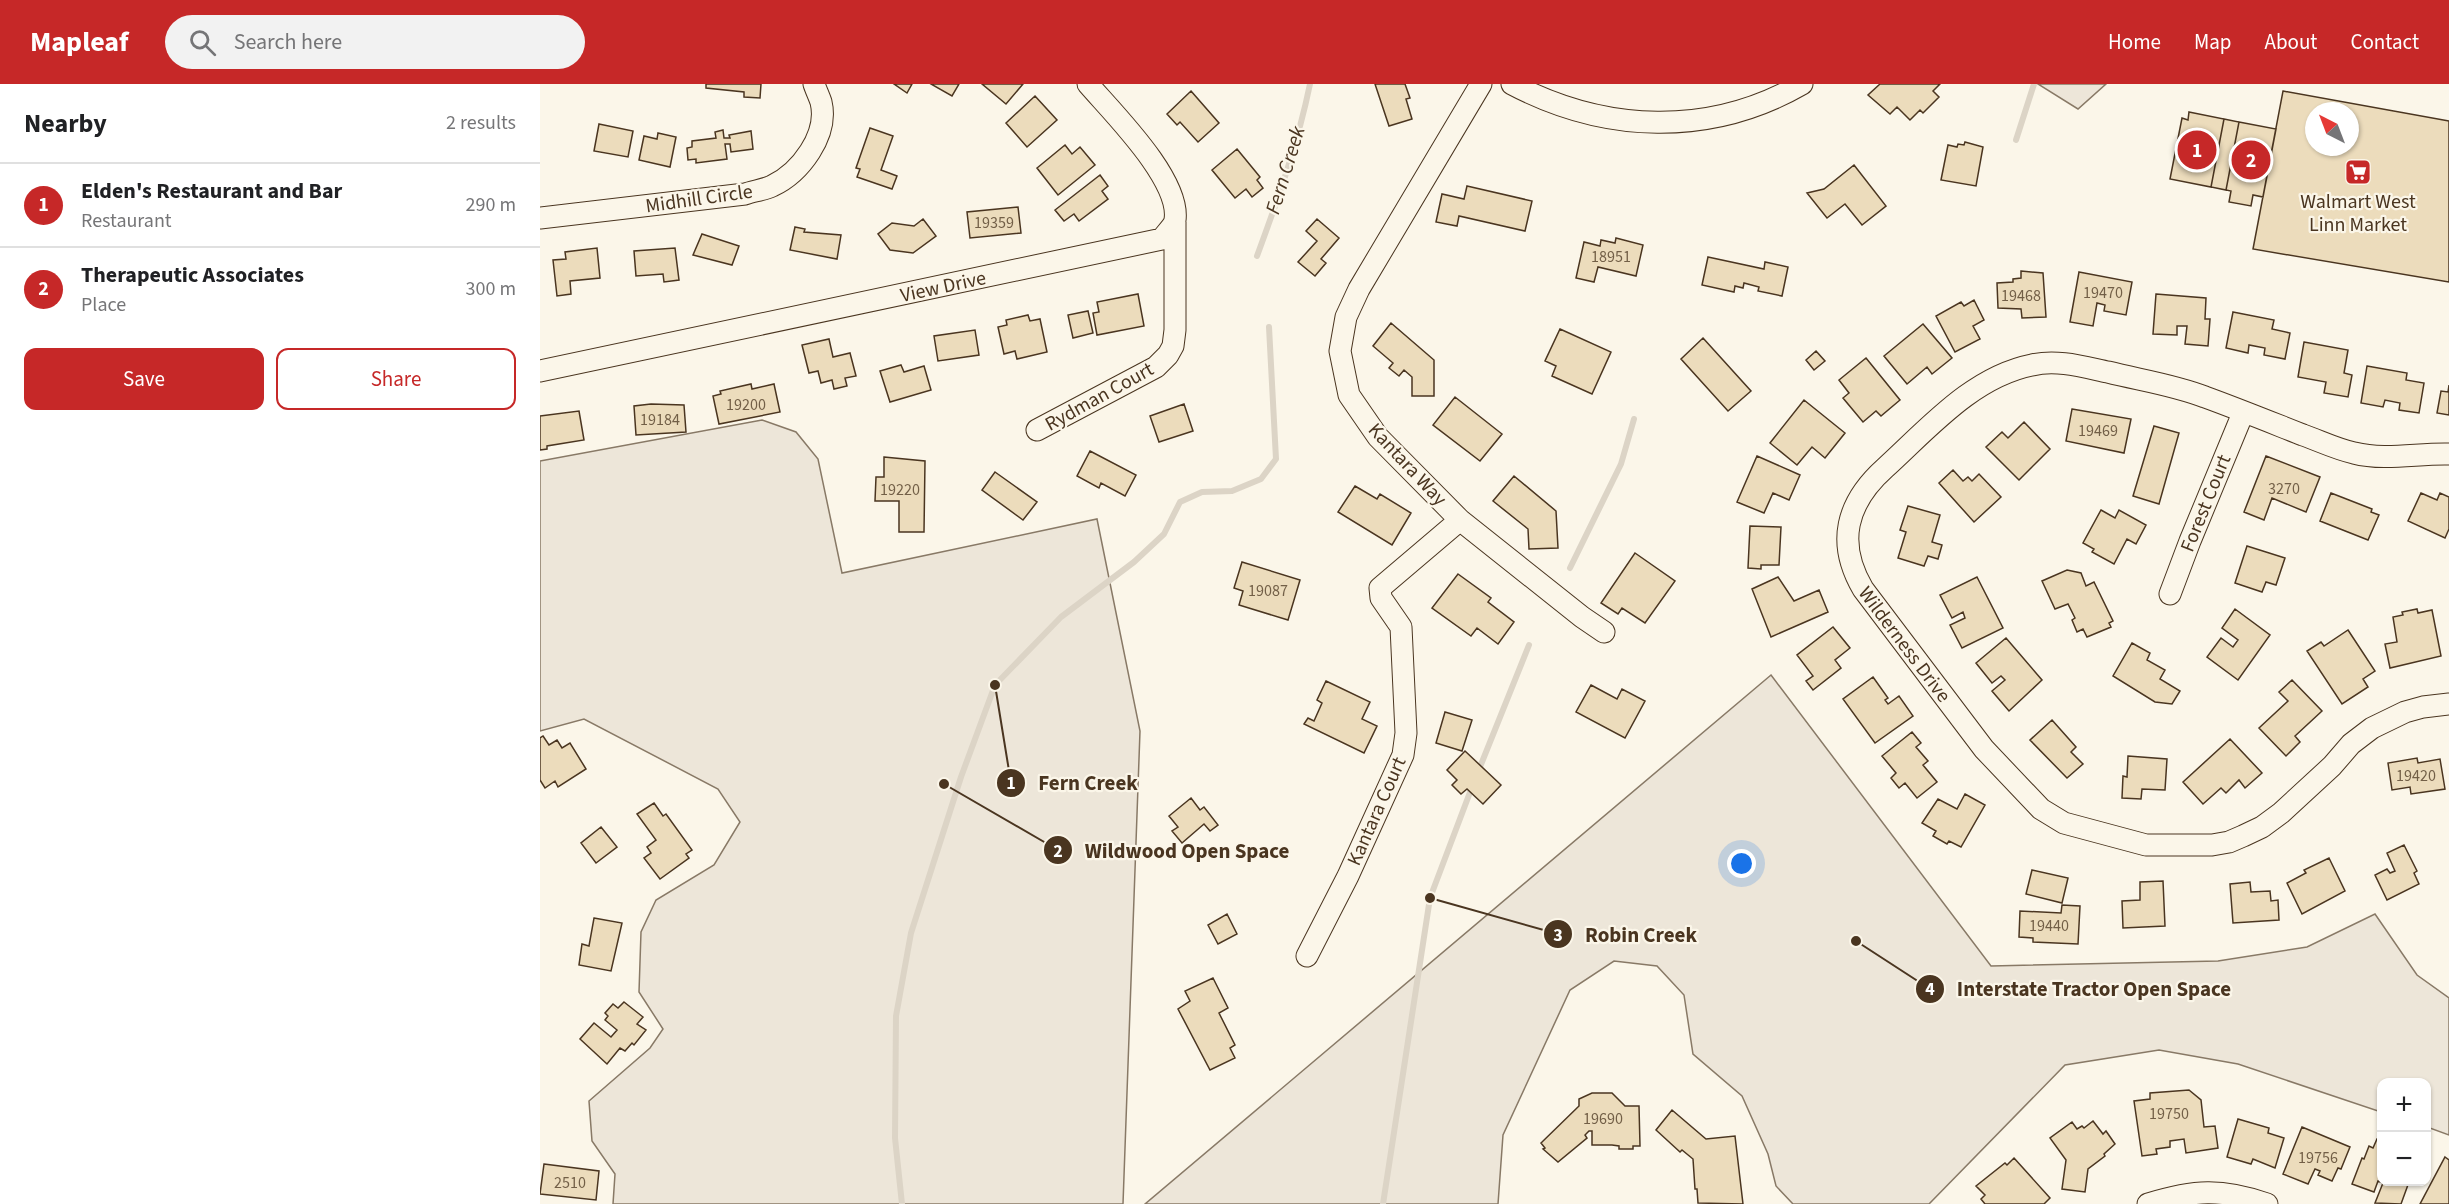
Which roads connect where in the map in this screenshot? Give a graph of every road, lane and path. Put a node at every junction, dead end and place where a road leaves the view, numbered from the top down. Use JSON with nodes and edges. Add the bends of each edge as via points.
{"nodes":[{"id":1,"x":814,"y":84,"type":"edge"},
{"id":2,"x":1088,"y":84,"type":"edge"},
{"id":3,"x":1481,"y":84,"type":"edge"},
{"id":4,"x":1512,"y":84,"type":"edge"},
{"id":5,"x":1802,"y":84,"type":"edge"},
{"id":6,"x":540,"y":218,"type":"edge"},
{"id":7,"x":1175,"y":222,"type":"junction"},
{"id":8,"x":540,"y":371,"type":"edge"},
{"id":9,"x":2243,"y":412,"type":"junction"},
{"id":10,"x":1037,"y":430,"type":"dead end"},
{"id":11,"x":2449,"y":454,"type":"edge"},
{"id":12,"x":1460,"y":520,"type":"junction"},
{"id":13,"x":2170,"y":594,"type":"dead end"},
{"id":14,"x":1605,"y":632,"type":"dead end"},
{"id":15,"x":2449,"y":704,"type":"edge"},
{"id":16,"x":1307,"y":956,"type":"dead end"},
{"id":17,"x":2148,"y":1204,"type":"edge"},
{"id":18,"x":2266,"y":1204,"type":"edge"}],
"edges":[{"from":1,"to":6,"type":"street","name":"Midhill Circle","via":[[821,103],[816,139],[807,156],[771,187],[745,194]]},
{"from":2,"to":7,"type":"street","via":[[1168,184]]},
{"from":3,"to":12,"type":"street","name":"Kantara Way","via":[[1359,289],[1346,316],[1340,351],[1349,395],[1378,437]]},
{"from":4,"to":5,"type":"street","via":[[1565,106],[1632,121],[1667,124],[1735,113]]},
{"from":7,"to":8,"type":"street","name":"View Drive","via":[[1162,239]]},
{"from":7,"to":10,"type":"street","name":"Rydman Court","via":[[1177,309],[1173,346],[1168,355],[1156,367]]},
{"from":9,"to":11,"type":"street","name":"Wilderness Drive","via":[[2356,454]]},
{"from":9,"to":13,"type":"street","name":"Forest Court"},
{"from":9,"to":15,"type":"street","name":"Wilderness Drive","via":[[2191,392],[2072,365],[2031,365],[1999,377],[1956,404],[1862,492],[1847,535],[1856,578],[1984,749],[2041,809],[2064,823],[2146,845],[2212,845],[2243,836],[2281,813],[2372,728],[2405,712]]},
{"from":12,"to":14,"type":"street","name":"Kantara Way"},
{"from":12,"to":16,"type":"street","name":"Kantara Court","via":[[1380,588],[1381,598],[1401,627],[1406,734],[1403,755]]},
{"from":17,"to":18,"type":"street","via":[[2178,1195],[2225,1192]]}]}
